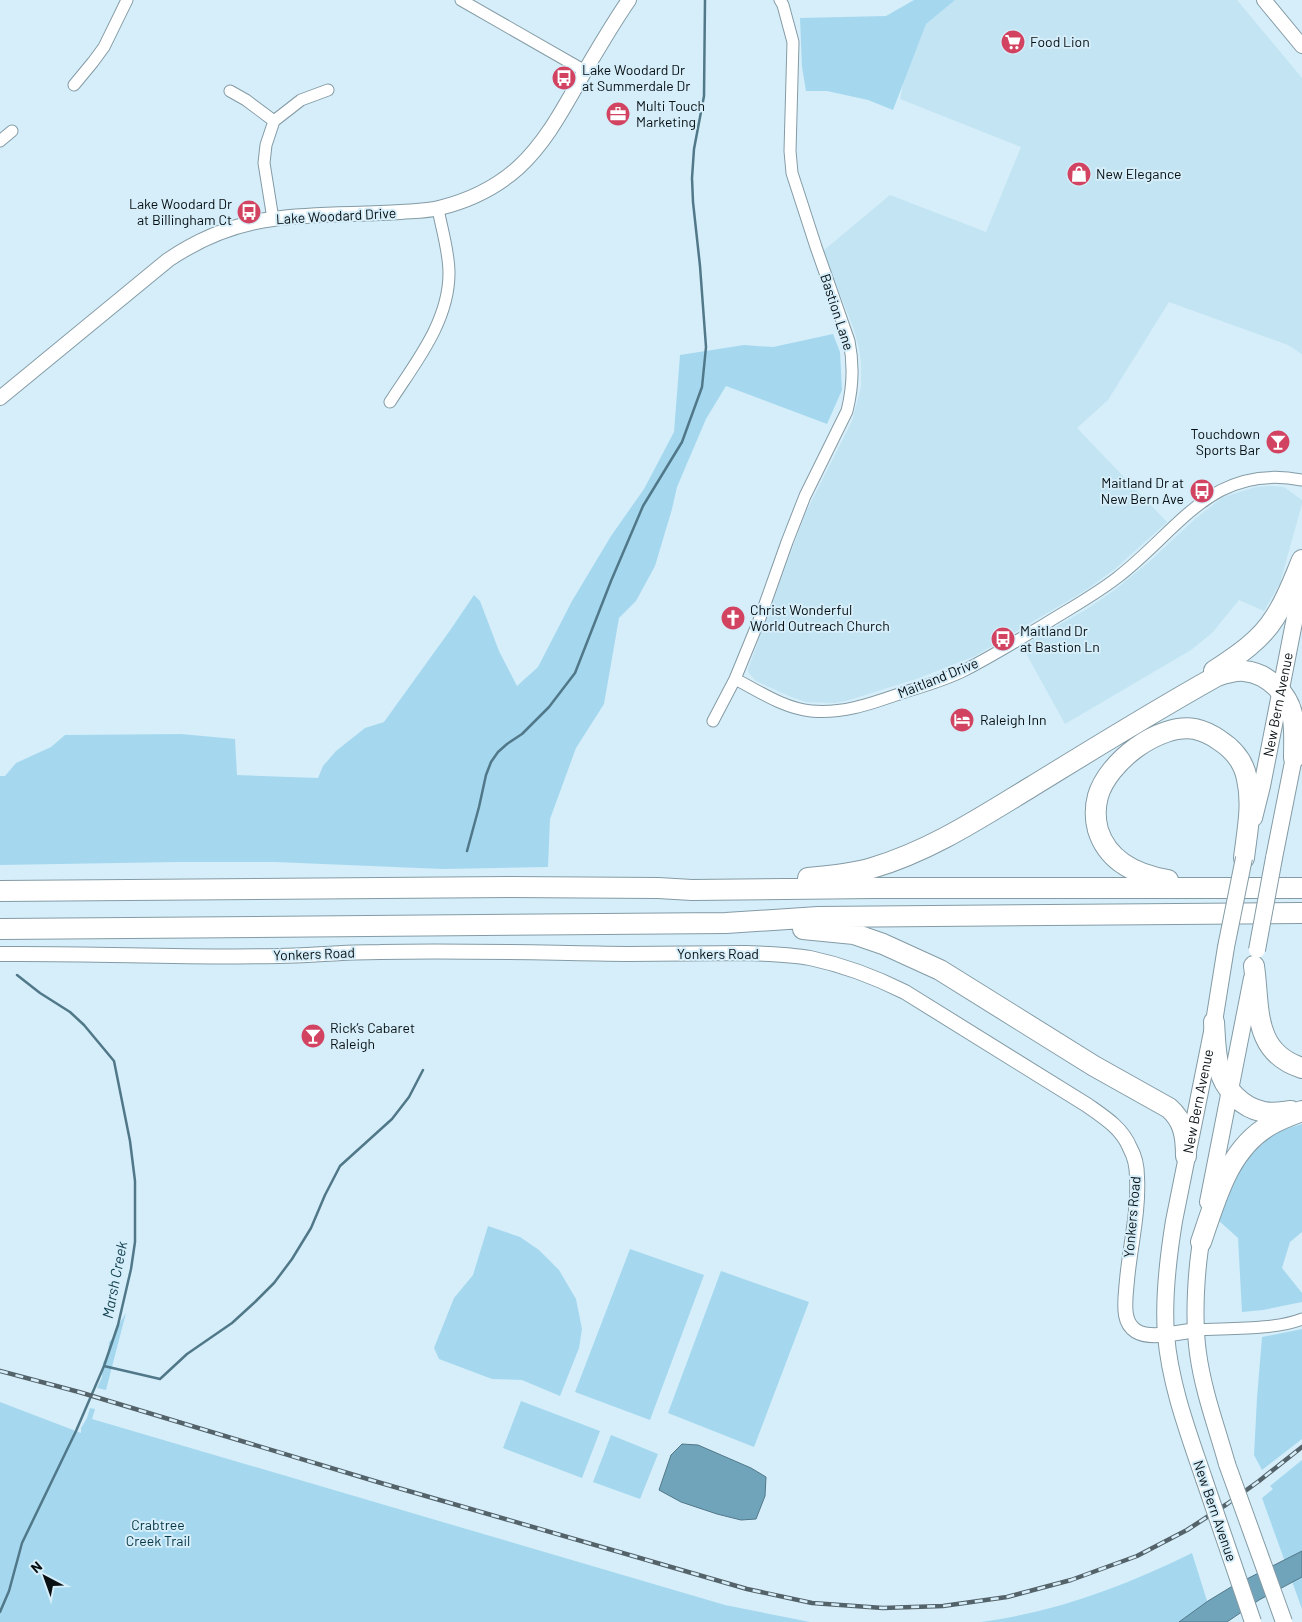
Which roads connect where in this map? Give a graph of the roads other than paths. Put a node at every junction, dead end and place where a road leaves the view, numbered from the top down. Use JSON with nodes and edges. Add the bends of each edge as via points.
{"nodes":[{"id":1,"x":127,"y":0,"type":"edge"},
{"id":2,"x":461,"y":0,"type":"edge"},
{"id":3,"x":629,"y":0,"type":"edge"},
{"id":4,"x":780,"y":0,"type":"edge"},
{"id":5,"x":1264,"y":0,"type":"edge"},
{"id":6,"x":1302,"y":46,"type":"edge"},
{"id":7,"x":584,"y":71,"type":"junction"},
{"id":8,"x":74,"y":85,"type":"dead end"},
{"id":9,"x":328,"y":90,"type":"dead end"},
{"id":10,"x":230,"y":91,"type":"dead end"},
{"id":11,"x":274,"y":121,"type":"junction"},
{"id":12,"x":12,"y":131,"type":"dead end"},
{"id":13,"x":0,"y":140,"type":"edge"},
{"id":14,"x":438,"y":209,"type":"junction"},
{"id":15,"x":273,"y":219,"type":"junction"},
{"id":16,"x":0,"y":398,"type":"edge"},
{"id":17,"x":390,"y":402,"type":"dead end"},
{"id":18,"x":1302,"y":480,"type":"edge"},
{"id":19,"x":1302,"y":560,"type":"edge"},
{"id":20,"x":1302,"y":573,"type":"edge"},
{"id":21,"x":735,"y":679,"type":"junction"},
{"id":22,"x":1280,"y":690,"type":"junction"},
{"id":23,"x":1163,"y":706,"type":"junction"},
{"id":24,"x":1302,"y":717,"type":"edge"},
{"id":25,"x":713,"y":721,"type":"dead end"},
{"id":26,"x":1294,"y":758,"type":"junction"},
{"id":27,"x":1244,"y":858,"type":"junction"},
{"id":28,"x":1212,"y":888,"type":"junction"},
{"id":29,"x":1302,"y":888,"type":"edge"},
{"id":30,"x":739,"y":890,"type":"junction"},
{"id":31,"x":0,"y":891,"type":"edge"},
{"id":32,"x":1302,"y":913,"type":"edge"},
{"id":33,"x":726,"y":923,"type":"junction"},
{"id":34,"x":0,"y":929,"type":"edge"},
{"id":35,"x":0,"y":954,"type":"edge"},
{"id":36,"x":1255,"y":958,"type":"junction"},
{"id":37,"x":1214,"y":1022,"type":"junction"},
{"id":38,"x":1302,"y":1068,"type":"edge"},
{"id":39,"x":1230,"y":1092,"type":"junction"},
{"id":40,"x":1302,"y":1111,"type":"edge"},
{"id":41,"x":1186,"y":1156,"type":"junction"},
{"id":42,"x":1201,"y":1242,"type":"junction"},
{"id":43,"x":1302,"y":1319,"type":"edge"},
{"id":44,"x":1196,"y":1330,"type":"junction"},
{"id":45,"x":1166,"y":1334,"type":"junction"},
{"id":46,"x":1253,"y":1622,"type":"edge"},
{"id":47,"x":1284,"y":1622,"type":"edge"}],
"edges":[{"from":1,"to":8,"type":"street","via":[[104,47]]},
{"from":2,"to":7,"type":"street"},
{"from":3,"to":7,"type":"street","name":"Lake Woodard Drive"},
{"from":4,"to":21,"type":"street","name":"Bastion Lane","via":[[793,42],[792,173],[848,341],[852,394],[847,411],[796,516]]},
{"from":5,"to":6,"type":"street"},
{"from":7,"to":14,"type":"street","name":"Lake Woodard Drive","via":[[547,136],[519,167],[483,192]]},
{"from":9,"to":11,"type":"street","via":[[301,100]]},
{"from":10,"to":11,"type":"street"},
{"from":11,"to":15,"type":"street","via":[[264,163]]},
{"from":12,"to":13,"type":"street"},
{"from":14,"to":15,"type":"street","name":"Lake Woodard Drive"},
{"from":14,"to":17,"type":"street","via":[[449,268],[442,315]]},
{"from":15,"to":16,"type":"street","name":"Lake Woodard Drive","via":[[228,230],[180,252]]},
{"from":18,"to":21,"type":"street","name":"Maitland Drive","via":[[1270,476],[1217,491],[1099,591],[962,672],[906,692],[854,708],[810,710],[783,704]]},
{"from":19,"to":23,"type":"highway","via":[[1284,603],[1262,634],[1239,655]]},
{"from":20,"to":22,"type":"main road","name":"New Bern Avenue"},
{"from":21,"to":25,"type":"street","name":"Bastion Lane"},
{"from":22,"to":23,"type":"highway","via":[[1262,676],[1236,671],[1217,676]]},
{"from":22,"to":26,"type":"highway","via":[[1293,719]]},
{"from":22,"to":27,"type":"main road","name":"New Bern Avenue","via":[[1262,786]]},
{"from":23,"to":30,"type":"highway","via":[[980,818],[919,851],[857,872]]},
{"from":24,"to":26,"type":"main road","name":"New Bern Avenue"},
{"from":26,"to":36,"type":"main road","name":"New Bern Avenue","bridge":true},
{"from":27,"to":28,"type":"highway","via":[[1249,814],[1248,781],[1242,764],[1227,745],[1194,729],[1171,730],[1147,741],[1121,760],[1103,784],[1096,804],[1097,824],[1104,844],[1120,862],[1139,873]]},
{"from":27,"to":37,"type":"main road","name":"New Bern Avenue","bridge":true},
{"from":28,"to":29,"type":"highway"},
{"from":28,"to":30,"type":"highway"},
{"from":30,"to":31,"type":"highway","via":[[509,887]]},
{"from":32,"to":33,"type":"highway","via":[[818,917]]},
{"from":33,"to":34,"type":"highway"},
{"from":33,"to":41,"type":"highway","via":[[854,934],[940,970],[1099,1069],[1169,1108],[1182,1124]]},
{"from":35,"to":45,"type":"street","name":"Yonkers Road","via":[[785,954],[841,966],[884,982],[912,997],[1104,1116],[1120,1132],[1130,1146],[1138,1178],[1126,1293],[1127,1319],[1136,1332]]},
{"from":36,"to":38,"type":"highway","via":[[1258,1015],[1263,1033],[1279,1054]]},
{"from":36,"to":39,"type":"main road","name":"New Bern Avenue"},
{"from":37,"to":39,"type":"highway","via":[[1218,1065]]},
{"from":37,"to":41,"type":"main road","name":"New Bern Avenue"},
{"from":39,"to":40,"type":"highway","via":[[1242,1103],[1264,1112]]},
{"from":39,"to":42,"type":"main road","name":"New Bern Avenue"},
{"from":40,"to":42,"type":"highway","via":[[1259,1132],[1235,1158],[1224,1176]]},
{"from":41,"to":45,"type":"main road","name":"New Bern Avenue","via":[[1168,1254]]},
{"from":42,"to":44,"type":"main road","name":"New Bern Avenue"},
{"from":43,"to":44,"type":"street","via":[[1268,1326]]},
{"from":44,"to":45,"type":"street","name":"Yonkers Road"},
{"from":44,"to":47,"type":"main road","name":"New Bern Avenue","bridge":true,"via":[[1201,1371],[1227,1464]]},
{"from":45,"to":46,"type":"main road","name":"New Bern Avenue","bridge":true,"via":[[1187,1429]]}]}
